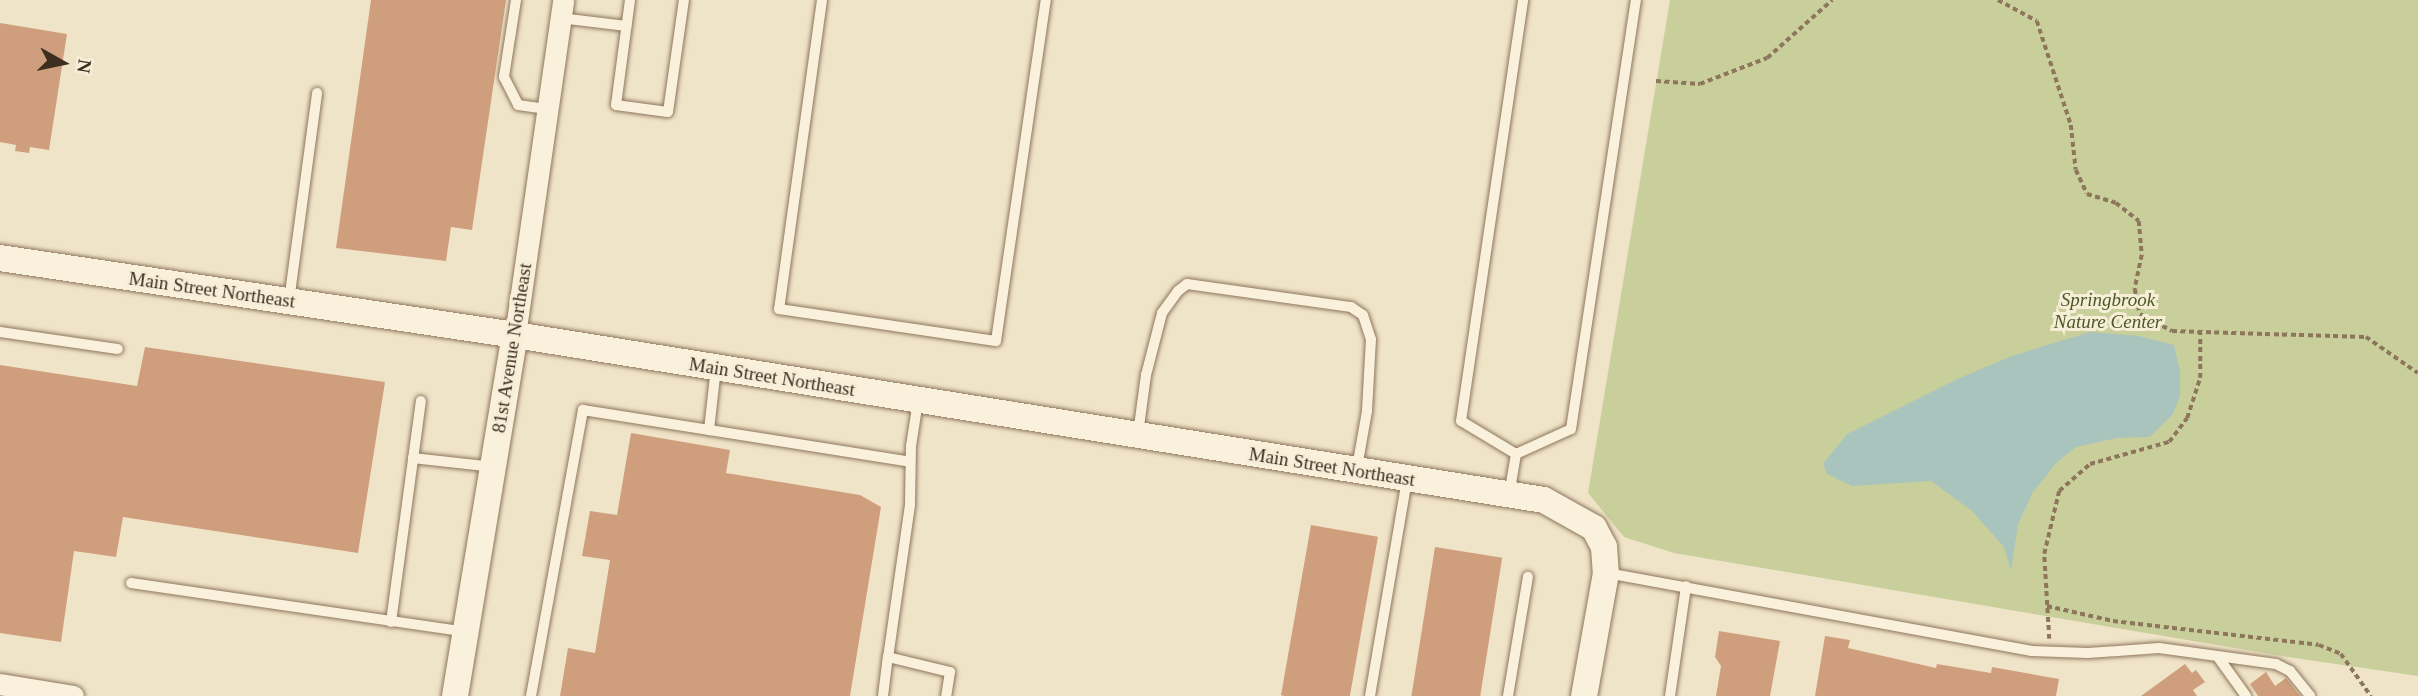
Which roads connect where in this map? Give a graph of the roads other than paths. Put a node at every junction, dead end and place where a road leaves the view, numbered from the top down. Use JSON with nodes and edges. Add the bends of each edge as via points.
{"nodes":[{"id":1,"x":516,"y":0,"type":"edge"},
{"id":2,"x":630,"y":0,"type":"edge"},
{"id":3,"x":684,"y":0,"type":"edge"},
{"id":4,"x":822,"y":0,"type":"edge"},
{"id":5,"x":1046,"y":0,"type":"edge"},
{"id":6,"x":1523,"y":0,"type":"edge"},
{"id":7,"x":1636,"y":0,"type":"edge"},
{"id":8,"x":561,"y":9,"type":"edge"},
{"id":9,"x":627,"y":26,"type":"junction"},
{"id":10,"x":317,"y":93,"type":"dead end"},
{"id":11,"x":547,"y":110,"type":"junction"},
{"id":12,"x":0,"y":258,"type":"edge"},
{"id":13,"x":289,"y":301,"type":"junction"},
{"id":14,"x":0,"y":332,"type":"edge"},
{"id":15,"x":515,"y":335,"type":"junction"},
{"id":16,"x":118,"y":349,"type":"dead end"},
{"id":17,"x":716,"y":368,"type":"junction"},
{"id":18,"x":421,"y":401,"type":"dead end"},
{"id":19,"x":918,"y":401,"type":"junction"},
{"id":20,"x":709,"y":430,"type":"junction"},
{"id":21,"x":1138,"y":436,"type":"junction"},
{"id":22,"x":1516,"y":454,"type":"junction"},
{"id":23,"x":413,"y":458,"type":"junction"},
{"id":24,"x":910,"y":461,"type":"junction"},
{"id":25,"x":493,"y":467,"type":"junction"},
{"id":26,"x":1356,"y":471,"type":"junction"},
{"id":27,"x":1407,"y":479,"type":"junction"},
{"id":28,"x":1509,"y":495,"type":"junction"},
{"id":29,"x":1605,"y":573,"type":"junction"},
{"id":30,"x":1528,"y":578,"type":"dead end"},
{"id":31,"x":131,"y":583,"type":"dead end"},
{"id":32,"x":1686,"y":586,"type":"junction"},
{"id":33,"x":391,"y":622,"type":"junction"},
{"id":34,"x":466,"y":632,"type":"junction"},
{"id":35,"x":888,"y":657,"type":"junction"},
{"id":36,"x":2218,"y":657,"type":"junction"},
{"id":37,"x":0,"y":684,"type":"edge"},
{"id":38,"x":66,"y":695,"type":"edge"},
{"id":39,"x":455,"y":696,"type":"edge"},
{"id":40,"x":531,"y":696,"type":"edge"},
{"id":41,"x":883,"y":696,"type":"edge"},
{"id":42,"x":946,"y":696,"type":"edge"},
{"id":43,"x":1370,"y":696,"type":"edge"},
{"id":44,"x":1508,"y":696,"type":"edge"},
{"id":45,"x":1584,"y":696,"type":"edge"},
{"id":46,"x":1670,"y":696,"type":"edge"},
{"id":47,"x":2246,"y":696,"type":"edge"},
{"id":48,"x":2310,"y":696,"type":"edge"}],
"edges":[{"from":1,"to":11,"type":"lane","via":[[504,76],[519,104]]},
{"from":2,"to":9,"type":"lane"},
{"from":3,"to":9,"type":"lane","via":[[668,112],[616,105]]},
{"from":4,"to":5,"type":"lane","via":[[779,309],[996,341]]},
{"from":6,"to":22,"type":"lane","via":[[1461,421]]},
{"from":7,"to":22,"type":"lane","via":[[1571,429]]},
{"from":8,"to":9,"type":"lane"},
{"from":8,"to":11,"type":"street","name":"81st Avenue Northeast"},
{"from":10,"to":13,"type":"lane"},
{"from":11,"to":15,"type":"street","name":"81st Avenue Northeast"},
{"from":12,"to":13,"type":"street","name":"Main Street Northeast"},
{"from":13,"to":15,"type":"street","name":"Main Street Northeast"},
{"from":14,"to":16,"type":"lane"},
{"from":15,"to":17,"type":"street","name":"Main Street Northeast"},
{"from":15,"to":25,"type":"street","name":"81st Avenue Northeast"},
{"from":17,"to":19,"type":"street","name":"Main Street Northeast"},
{"from":17,"to":20,"type":"lane"},
{"from":18,"to":23,"type":"lane"},
{"from":19,"to":21,"type":"street","name":"Main Street Northeast"},
{"from":19,"to":24,"type":"lane"},
{"from":20,"to":24,"type":"lane"},
{"from":20,"to":40,"type":"lane","via":[[583,410]]},
{"from":21,"to":26,"type":"street","name":"Main Street Northeast"},
{"from":21,"to":26,"type":"lane","via":[[1146,375],[1162,313],[1187,284],[1351,307],[1363,315],[1371,339],[1367,411]]},
{"from":22,"to":28,"type":"lane"},
{"from":23,"to":25,"type":"lane"},
{"from":23,"to":33,"type":"lane"},
{"from":24,"to":35,"type":"lane","via":[[910,505]]},
{"from":25,"to":34,"type":"street","name":"81st Avenue Northeast"},
{"from":26,"to":27,"type":"street","name":"Main Street Northeast"},
{"from":27,"to":28,"type":"street","name":"Main Street Northeast"},
{"from":27,"to":43,"type":"lane"},
{"from":28,"to":29,"type":"street","name":"Main Street Northeast","via":[[1544,500],[1594,528],[1604,547]]},
{"from":29,"to":32,"type":"lane"},
{"from":29,"to":45,"type":"street"},
{"from":30,"to":44,"type":"lane"},
{"from":31,"to":33,"type":"lane"},
{"from":32,"to":36,"type":"lane","via":[[2032,651],[2159,648]]},
{"from":32,"to":46,"type":"lane"},
{"from":33,"to":34,"type":"lane"},
{"from":34,"to":39,"type":"street","name":"81st Avenue Northeast"},
{"from":35,"to":41,"type":"lane"},
{"from":35,"to":42,"type":"lane","via":[[950,671]]},
{"from":36,"to":47,"type":"lane"},
{"from":36,"to":48,"type":"lane","via":[[2276,664],[2290,671]]},
{"from":37,"to":38,"type":"street"}]}
